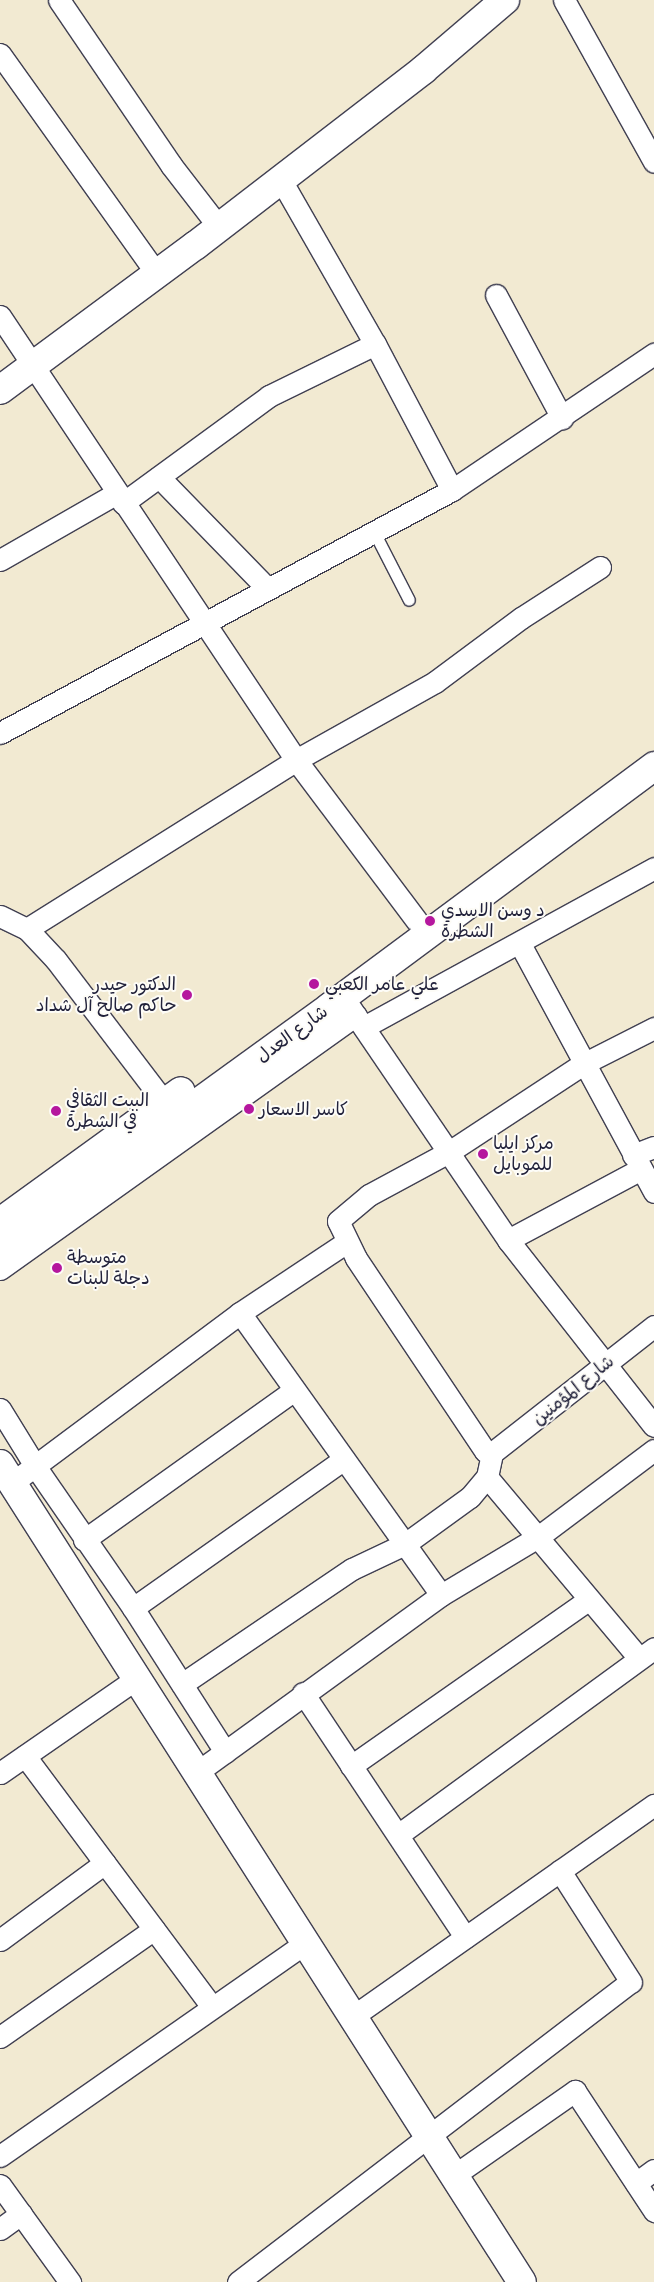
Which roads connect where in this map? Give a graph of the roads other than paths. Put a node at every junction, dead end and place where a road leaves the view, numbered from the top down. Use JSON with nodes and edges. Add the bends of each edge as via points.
{"nodes":[{"id":1,"x":59,"y":0,"type":"edge"},
{"id":2,"x":505,"y":0,"type":"edge"},
{"id":3,"x":564,"y":0,"type":"edge"},
{"id":4,"x":0,"y":54,"type":"edge"},
{"id":5,"x":654,"y":162,"type":"edge"},
{"id":6,"x":281,"y":180,"type":"junction"},
{"id":7,"x":220,"y":227,"type":"junction"},
{"id":8,"x":156,"y":274,"type":"junction"},
{"id":9,"x":496,"y":295,"type":"dead end"},
{"id":10,"x":0,"y":316,"type":"edge"},
{"id":11,"x":375,"y":344,"type":"junction"},
{"id":12,"x":654,"y":354,"type":"edge"},
{"id":13,"x":32,"y":366,"type":"junction"},
{"id":14,"x":0,"y":390,"type":"edge"},
{"id":15,"x":562,"y":418,"type":"junction"},
{"id":16,"x":159,"y":477,"type":"junction"},
{"id":17,"x":452,"y":490,"type":"junction"},
{"id":18,"x":120,"y":498,"type":"junction"},
{"id":19,"x":374,"y":532,"type":"junction"},
{"id":20,"x":0,"y":560,"type":"edge"},
{"id":21,"x":600,"y":567,"type":"dead end"},
{"id":22,"x":268,"y":589,"type":"junction"},
{"id":23,"x":409,"y":600,"type":"dead end"},
{"id":24,"x":204,"y":624,"type":"junction"},
{"id":25,"x":0,"y":733,"type":"edge"},
{"id":26,"x":654,"y":749,"type":"edge"},
{"id":27,"x":296,"y":760,"type":"junction"},
{"id":28,"x":654,"y":766,"type":"edge"},
{"id":29,"x":654,"y":868,"type":"edge"},
{"id":30,"x":0,"y":916,"type":"edge"},
{"id":31,"x":417,"y":921,"type":"junction"},
{"id":32,"x":27,"y":929,"type":"junction"},
{"id":33,"x":520,"y":944,"type":"junction"},
{"id":34,"x":354,"y":1013,"type":"junction"},
{"id":35,"x":654,"y":1028,"type":"edge"},
{"id":36,"x":583,"y":1064,"type":"junction"},
{"id":37,"x":164,"y":1103,"type":"junction"},
{"id":38,"x":654,"y":1147,"type":"edge"},
{"id":39,"x":449,"y":1152,"type":"junction"},
{"id":40,"x":637,"y":1162,"type":"junction"},
{"id":41,"x":654,"y":1192,"type":"edge"},
{"id":42,"x":0,"y":1222,"type":"edge"},
{"id":43,"x":508,"y":1240,"type":"junction"},
{"id":44,"x":347,"y":1242,"type":"junction"},
{"id":45,"x":0,"y":1246,"type":"edge"},
{"id":46,"x":0,"y":1269,"type":"edge"},
{"id":47,"x":240,"y":1314,"type":"junction"},
{"id":48,"x":654,"y":1326,"type":"edge"},
{"id":49,"x":605,"y":1364,"type":"junction"},
{"id":50,"x":294,"y":1390,"type":"junction"},
{"id":51,"x":0,"y":1409,"type":"edge"},
{"id":52,"x":654,"y":1426,"type":"edge"},
{"id":53,"x":654,"y":1450,"type":"edge"},
{"id":54,"x":492,"y":1453,"type":"junction"},
{"id":55,"x":344,"y":1459,"type":"junction"},
{"id":56,"x":35,"y":1466,"type":"junction"},
{"id":57,"x":6,"y":1474,"type":"edge"},
{"id":58,"x":487,"y":1477,"type":"junction"},
{"id":59,"x":538,"y":1537,"type":"junction"},
{"id":60,"x":84,"y":1540,"type":"junction"},
{"id":61,"x":405,"y":1544,"type":"junction"},
{"id":62,"x":441,"y":1594,"type":"junction"},
{"id":63,"x":588,"y":1600,"type":"junction"},
{"id":64,"x":133,"y":1608,"type":"junction"},
{"id":65,"x":647,"y":1653,"type":"edge"},
{"id":66,"x":136,"y":1679,"type":"junction"},
{"id":67,"x":182,"y":1684,"type":"junction"},
{"id":68,"x":303,"y":1693,"type":"junction"},
{"id":69,"x":225,"y":1752,"type":"junction"},
{"id":70,"x":25,"y":1756,"type":"junction"},
{"id":71,"x":352,"y":1766,"type":"junction"},
{"id":72,"x":0,"y":1773,"type":"edge"},
{"id":73,"x":196,"y":1773,"type":"junction"},
{"id":74,"x":654,"y":1805,"type":"edge"},
{"id":75,"x":398,"y":1835,"type":"junction"},
{"id":76,"x":105,"y":1863,"type":"junction"},
{"id":77,"x":560,"y":1871,"type":"junction"},
{"id":78,"x":154,"y":1929,"type":"junction"},
{"id":79,"x":465,"y":1937,"type":"junction"},
{"id":80,"x":0,"y":1940,"type":"edge"},
{"id":81,"x":304,"y":1943,"type":"junction"},
{"id":82,"x":212,"y":2007,"type":"junction"},
{"id":83,"x":352,"y":2017,"type":"junction"},
{"id":84,"x":0,"y":2037,"type":"edge"},
{"id":85,"x":429,"y":2136,"type":"junction"},
{"id":86,"x":0,"y":2156,"type":"edge"},
{"id":87,"x":654,"y":2170,"type":"edge"},
{"id":88,"x":453,"y":2176,"type":"junction"},
{"id":89,"x":636,"y":2183,"type":"junction"},
{"id":90,"x":0,"y":2186,"type":"edge"},
{"id":91,"x":654,"y":2211,"type":"edge"},
{"id":92,"x":21,"y":2214,"type":"junction"},
{"id":93,"x":0,"y":2229,"type":"edge"},
{"id":94,"x":514,"y":2279,"type":"edge"},
{"id":95,"x":70,"y":2282,"type":"edge"},
{"id":96,"x":238,"y":2282,"type":"edge"}],
"edges":[{"from":1,"to":7,"type":"street","via":[[171,165]]},
{"from":2,"to":6,"type":"street","via":[[423,70]]},
{"from":3,"to":5,"type":"street"},
{"from":4,"to":8,"type":"street"},
{"from":6,"to":7,"type":"street"},
{"from":6,"to":11,"type":"street"},
{"from":7,"to":8,"type":"street"},
{"from":8,"to":13,"type":"street"},
{"from":9,"to":15,"type":"street"},
{"from":10,"to":13,"type":"street"},
{"from":11,"to":16,"type":"street","via":[[269,396]]},
{"from":11,"to":17,"type":"street"},
{"from":12,"to":15,"type":"street"},
{"from":13,"to":14,"type":"street"},
{"from":13,"to":18,"type":"street"},
{"from":15,"to":17,"type":"street"},
{"from":16,"to":18,"type":"street"},
{"from":16,"to":22,"type":"street"},
{"from":17,"to":19,"type":"street"},
{"from":18,"to":20,"type":"street"},
{"from":18,"to":24,"type":"street"},
{"from":19,"to":22,"type":"street"},
{"from":19,"to":23,"type":"lane"},
{"from":21,"to":27,"type":"street","via":[[521,618],[435,682]]},
{"from":22,"to":24,"type":"street"},
{"from":24,"to":25,"type":"street"},
{"from":24,"to":27,"type":"street"},
{"from":26,"to":31,"type":"street","name":"شارع العدل"},
{"from":27,"to":31,"type":"street"},
{"from":27,"to":32,"type":"street"},
{"from":28,"to":34,"type":"street","name":"شارع العدل"},
{"from":29,"to":33,"type":"street"},
{"from":30,"to":32,"type":"street"},
{"from":31,"to":37,"type":"street","name":"شارع العدل"},
{"from":32,"to":37,"type":"street","via":[[56,960]]},
{"from":33,"to":34,"type":"street"},
{"from":33,"to":36,"type":"street"},
{"from":34,"to":39,"type":"street"},
{"from":34,"to":45,"type":"street","name":"شارع العدل"},
{"from":34,"to":46,"type":"street"},
{"from":35,"to":36,"type":"street"},
{"from":36,"to":39,"type":"street"},
{"from":36,"to":40,"type":"street"},
{"from":37,"to":42,"type":"street","name":"شارع العدل"},
{"from":38,"to":40,"type":"street"},
{"from":39,"to":43,"type":"street"},
{"from":39,"to":44,"type":"street","via":[[369,1196],[338,1221]]},
{"from":40,"to":41,"type":"street"},
{"from":40,"to":43,"type":"street"},
{"from":43,"to":49,"type":"street"},
{"from":44,"to":47,"type":"street"},
{"from":44,"to":54,"type":"street","via":[[485,1451]]},
{"from":47,"to":50,"type":"street"},
{"from":47,"to":56,"type":"street"},
{"from":48,"to":49,"type":"street","name":"شارع المؤمنين"},
{"from":49,"to":52,"type":"street"},
{"from":49,"to":54,"type":"street","name":"شارع المؤمنين","via":[[500,1451]]},
{"from":50,"to":55,"type":"street"},
{"from":50,"to":60,"type":"street"},
{"from":51,"to":56,"type":"street"},
{"from":53,"to":59,"type":"street"},
{"from":54,"to":58,"type":"street"},
{"from":55,"to":61,"type":"street"},
{"from":55,"to":64,"type":"street"},
{"from":56,"to":57,"type":"street"},
{"from":56,"to":60,"type":"street"},
{"from":57,"to":66,"type":"street"},
{"from":58,"to":59,"type":"street"},
{"from":58,"to":61,"type":"street","via":[[470,1497]]},
{"from":59,"to":62,"type":"street"},
{"from":59,"to":63,"type":"street"},
{"from":60,"to":64,"type":"street"},
{"from":61,"to":62,"type":"street"},
{"from":61,"to":67,"type":"street","via":[[352,1569]]},
{"from":62,"to":68,"type":"street"},
{"from":63,"to":65,"type":"street"},
{"from":63,"to":71,"type":"street"},
{"from":64,"to":67,"type":"street"},
{"from":65,"to":75,"type":"street"},
{"from":66,"to":70,"type":"street"},
{"from":66,"to":73,"type":"street"},
{"from":67,"to":69,"type":"street"},
{"from":68,"to":69,"type":"street"},
{"from":68,"to":71,"type":"street"},
{"from":69,"to":73,"type":"street"},
{"from":70,"to":72,"type":"street"},
{"from":70,"to":76,"type":"street"},
{"from":71,"to":75,"type":"street"},
{"from":73,"to":81,"type":"street"},
{"from":74,"to":77,"type":"street"},
{"from":75,"to":79,"type":"street"},
{"from":76,"to":78,"type":"street"},
{"from":76,"to":80,"type":"street"},
{"from":77,"to":79,"type":"street"},
{"from":77,"to":85,"type":"street","via":[[631,1982]]},
{"from":78,"to":82,"type":"street"},
{"from":78,"to":84,"type":"street"},
{"from":79,"to":83,"type":"street"},
{"from":81,"to":82,"type":"street"},
{"from":81,"to":83,"type":"street"},
{"from":82,"to":86,"type":"street"},
{"from":83,"to":85,"type":"street"},
{"from":85,"to":88,"type":"street"},
{"from":85,"to":96,"type":"street"},
{"from":87,"to":89,"type":"street"},
{"from":88,"to":89,"type":"street","via":[[574,2091]]},
{"from":88,"to":94,"type":"street"},
{"from":89,"to":91,"type":"street"},
{"from":90,"to":92,"type":"street"},
{"from":92,"to":93,"type":"street"},
{"from":92,"to":95,"type":"street"}]}
